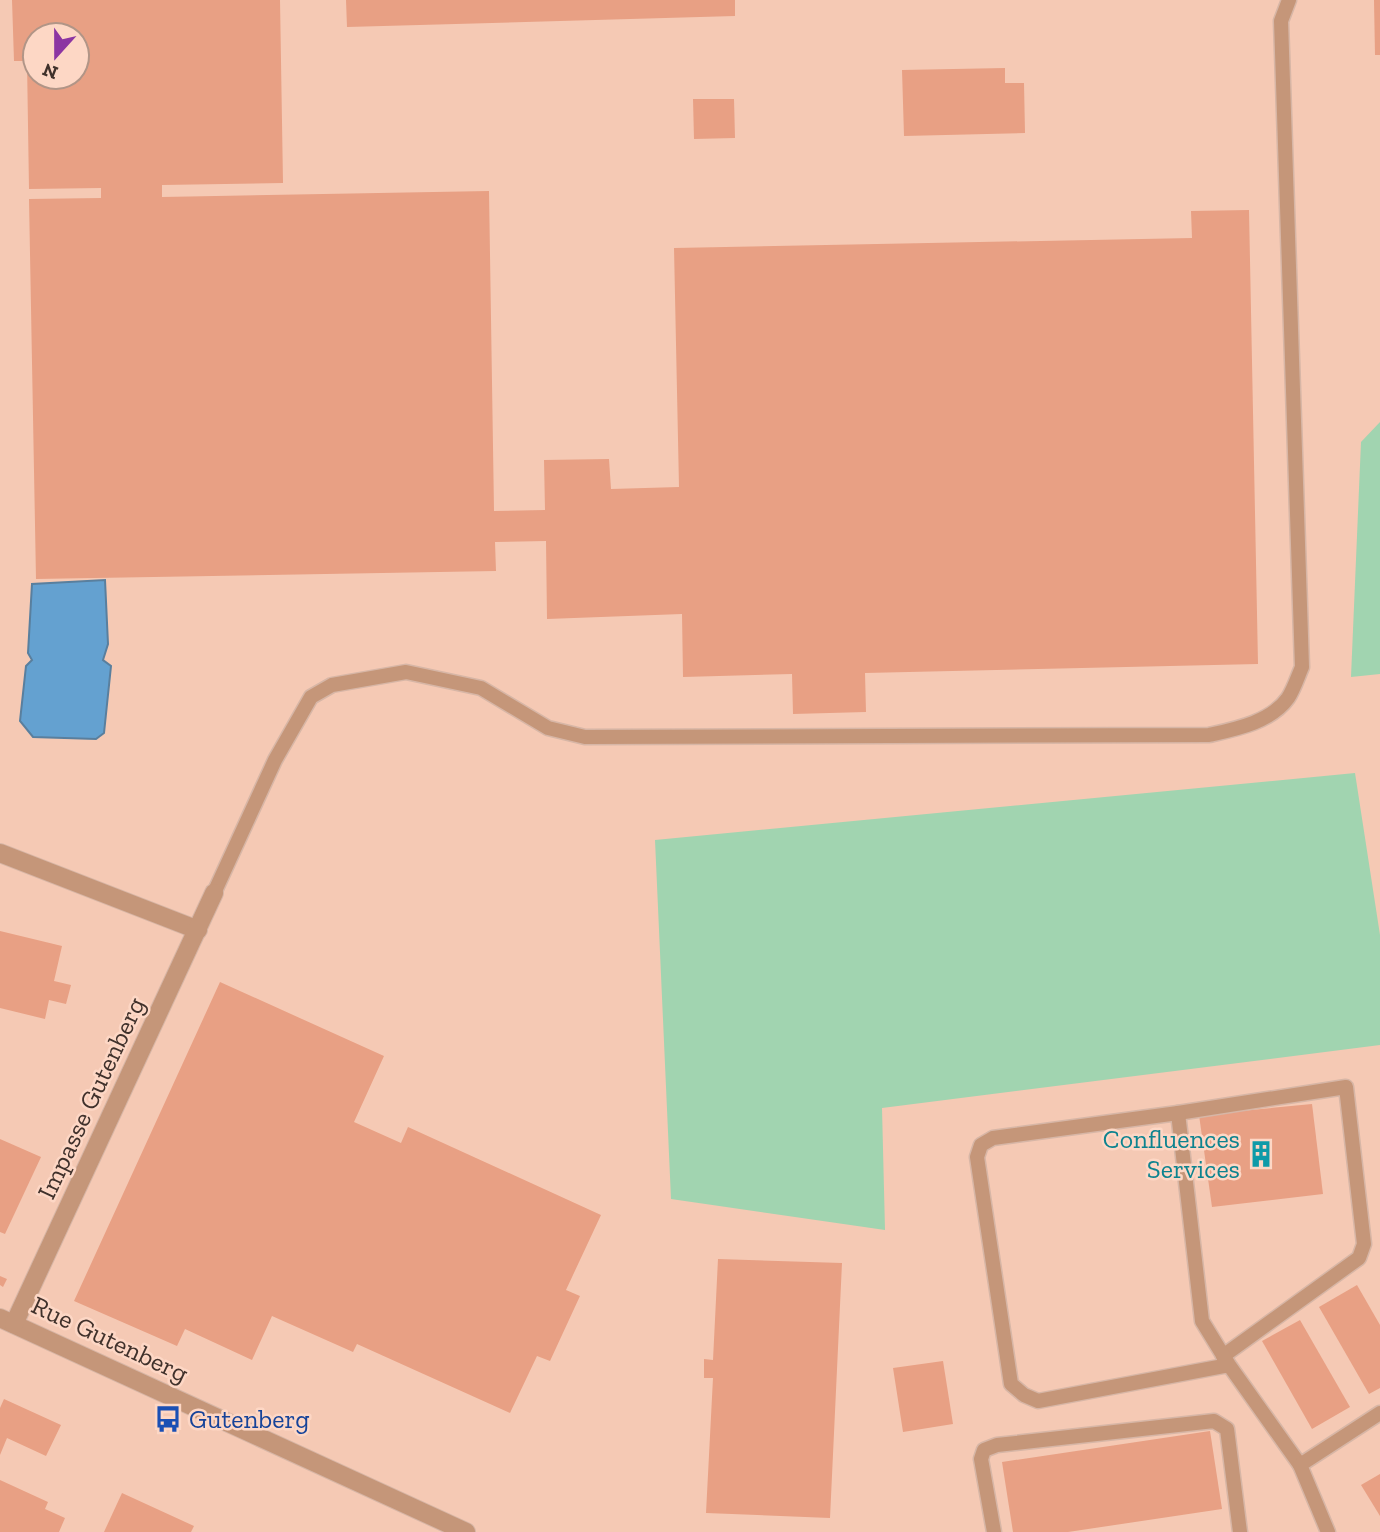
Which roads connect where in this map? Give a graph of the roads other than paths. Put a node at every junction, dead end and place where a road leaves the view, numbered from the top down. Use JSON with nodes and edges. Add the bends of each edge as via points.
{"nodes":[{"id":1,"x":1289,"y":0,"type":"edge"},
{"id":2,"x":0,"y":853,"type":"edge"},
{"id":3,"x":214,"y":893,"type":"joint"},
{"id":4,"x":198,"y":930,"type":"junction"},
{"id":5,"x":1178,"y":1113,"type":"junction"},
{"id":6,"x":7,"y":1321,"type":"edge"},
{"id":7,"x":1226,"y":1361,"type":"junction"},
{"id":8,"x":1380,"y":1413,"type":"edge"},
{"id":9,"x":1300,"y":1465,"type":"junction"},
{"id":10,"x":466,"y":1532,"type":"edge"},
{"id":11,"x":994,"y":1532,"type":"edge"},
{"id":12,"x":1240,"y":1532,"type":"edge"},
{"id":13,"x":1325,"y":1532,"type":"edge"}],
"edges":[{"from":1,"to":3,"type":"lane","via":[[1281,21],[1302,667],[1288,698],[1270,714],[1209,736],[585,737],[548,728],[481,688],[406,672],[332,685],[311,697],[275,760]]},
{"from":2,"to":4,"type":"street"},
{"from":3,"to":4,"type":"street","name":"Impasse Gutenberg"},
{"from":4,"to":6,"type":"street","name":"Impasse Gutenberg"},
{"from":5,"to":7,"type":"lane","via":[[1202,1321]]},
{"from":5,"to":7,"type":"lane","via":[[1346,1087],[1364,1244],[1359,1258]]},
{"from":5,"to":7,"type":"lane","via":[[993,1138],[981,1145],[977,1157],[1011,1384],[1038,1401]]},
{"from":6,"to":10,"type":"street","name":"Rue Gutenberg"},
{"from":7,"to":9,"type":"lane"},
{"from":8,"to":9,"type":"lane"},
{"from":9,"to":13,"type":"lane"},
{"from":11,"to":12,"type":"lane","via":[[981,1459],[984,1450],[1214,1421],[1227,1429]]}]}
